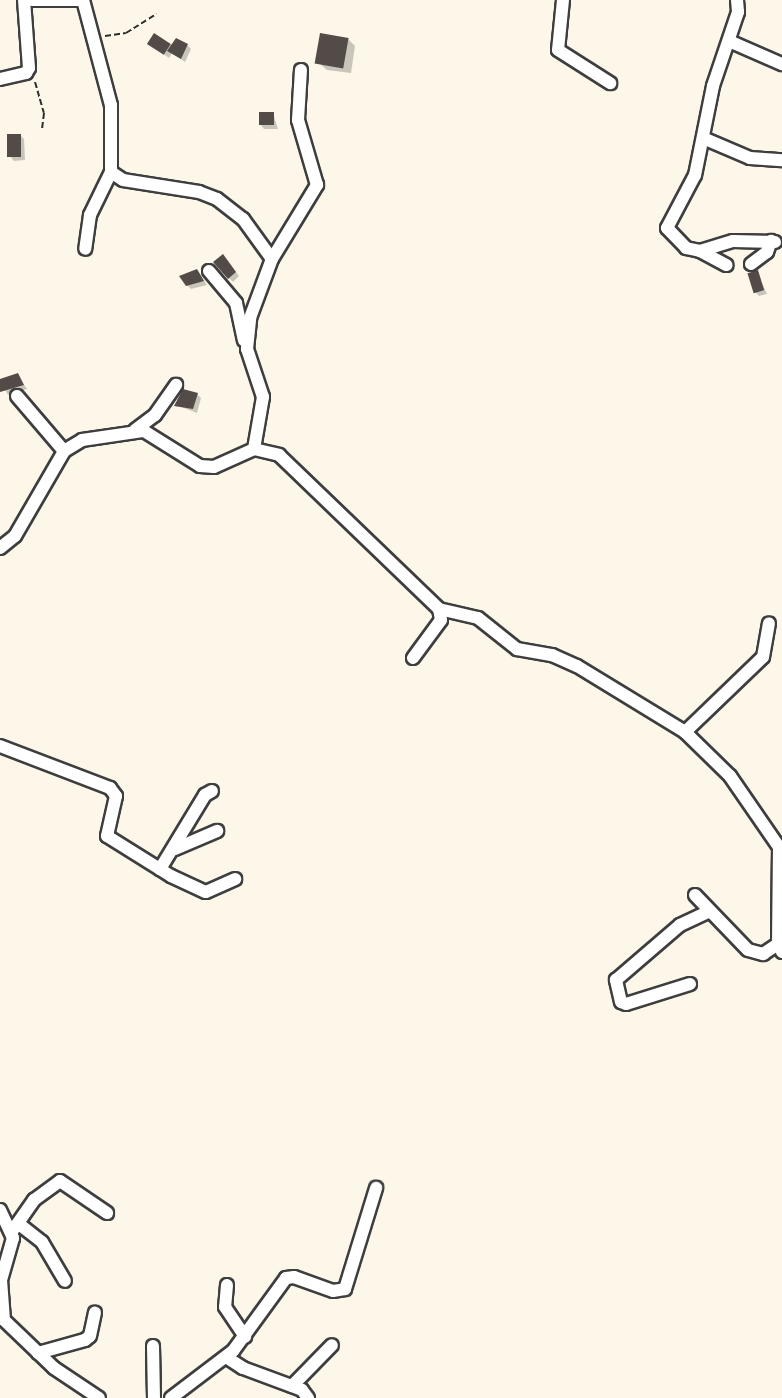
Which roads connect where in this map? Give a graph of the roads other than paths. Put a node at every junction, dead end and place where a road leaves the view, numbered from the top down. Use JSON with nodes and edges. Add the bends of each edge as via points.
{"nodes":[{"id":1,"x":24,"y":0,"type":"edge"},
{"id":2,"x":32,"y":0,"type":"edge"},
{"id":3,"x":83,"y":0,"type":"edge"},
{"id":4,"x":737,"y":0,"type":"edge"},
{"id":5,"x":565,"y":1,"type":"edge"},
{"id":6,"x":729,"y":41,"type":"junction"},
{"id":7,"x":782,"y":64,"type":"edge"},
{"id":8,"x":301,"y":70,"type":"dead end"},
{"id":9,"x":0,"y":80,"type":"edge"},
{"id":10,"x":610,"y":82,"type":"dead end"},
{"id":11,"x":703,"y":138,"type":"junction"},
{"id":12,"x":782,"y":160,"type":"edge"},
{"id":13,"x":111,"y":172,"type":"junction"},
{"id":14,"x":85,"y":249,"type":"dead end"},
{"id":15,"x":700,"y":251,"type":"junction"},
{"id":16,"x":272,"y":259,"type":"junction"},
{"id":17,"x":751,"y":264,"type":"dead end"},
{"id":18,"x":726,"y":265,"type":"dead end"},
{"id":19,"x":209,"y":271,"type":"dead end"},
{"id":20,"x":247,"y":349,"type":"junction"},
{"id":21,"x":176,"y":384,"type":"dead end"},
{"id":22,"x":17,"y":396,"type":"dead end"},
{"id":23,"x":135,"y":430,"type":"junction"},
{"id":24,"x":254,"y":449,"type":"junction"},
{"id":25,"x":64,"y":450,"type":"junction"},
{"id":26,"x":0,"y":548,"type":"edge"},
{"id":27,"x":439,"y":609,"type":"junction"},
{"id":28,"x":769,"y":624,"type":"dead end"},
{"id":29,"x":413,"y":658,"type":"dead end"},
{"id":30,"x":685,"y":732,"type":"junction"},
{"id":31,"x":0,"y":746,"type":"edge"},
{"id":32,"x":212,"y":791,"type":"dead end"},
{"id":33,"x":217,"y":831,"type":"dead end"},
{"id":34,"x":781,"y":846,"type":"edge"},
{"id":35,"x":174,"y":850,"type":"junction"},
{"id":36,"x":160,"y":869,"type":"junction"},
{"id":37,"x":235,"y":879,"type":"dead end"},
{"id":38,"x":695,"y":895,"type":"dead end"},
{"id":39,"x":710,"y":911,"type":"junction"},
{"id":40,"x":780,"y":948,"type":"edge"},
{"id":41,"x":690,"y":984,"type":"dead end"},
{"id":42,"x":376,"y":1188,"type":"dead end"},
{"id":43,"x":0,"y":1210,"type":"edge"},
{"id":44,"x":107,"y":1213,"type":"dead end"},
{"id":45,"x":16,"y":1227,"type":"junction"},
{"id":46,"x":65,"y":1281,"type":"dead end"},
{"id":47,"x":227,"y":1285,"type":"dead end"},
{"id":48,"x":95,"y":1313,"type":"dead end"},
{"id":49,"x":245,"y":1337,"type":"junction"},
{"id":50,"x":332,"y":1345,"type":"dead end"},
{"id":51,"x":153,"y":1346,"type":"dead end"},
{"id":52,"x":38,"y":1353,"type":"junction"},
{"id":53,"x":226,"y":1357,"type":"junction"},
{"id":54,"x":292,"y":1386,"type":"junction"},
{"id":55,"x":99,"y":1398,"type":"edge"},
{"id":56,"x":154,"y":1398,"type":"edge"},
{"id":57,"x":171,"y":1398,"type":"edge"},
{"id":58,"x":308,"y":1398,"type":"edge"}],
"edges":[{"from":1,"to":9,"type":"street","via":[[29,68],[26,73]]},
{"from":2,"to":3,"type":"street"},
{"from":3,"to":13,"type":"street","via":[[111,105]]},
{"from":4,"to":6,"type":"street","via":[[738,12]]},
{"from":5,"to":10,"type":"street","via":[[558,50]]},
{"from":6,"to":7,"type":"street"},
{"from":6,"to":11,"type":"street","via":[[713,86]]},
{"from":8,"to":16,"type":"street","via":[[298,120],[317,185]]},
{"from":11,"to":12,"type":"street","via":[[750,158]]},
{"from":11,"to":15,"type":"street","via":[[691,190],[667,228],[687,248]]},
{"from":13,"to":14,"type":"street","via":[[90,215]]},
{"from":13,"to":16,"type":"street","via":[[123,180],[199,192],[217,199],[243,219]]},
{"from":15,"to":17,"type":"street","via":[[733,240],[773,241],[767,252]]},
{"from":15,"to":18,"type":"street"},
{"from":16,"to":20,"type":"street","via":[[250,318]]},
{"from":19,"to":20,"type":"street","via":[[236,303]]},
{"from":20,"to":24,"type":"street","via":[[263,397]]},
{"from":21,"to":23,"type":"street","via":[[155,414]]},
{"from":22,"to":25,"type":"street"},
{"from":23,"to":24,"type":"street","via":[[152,434],[182,458],[200,466],[214,467]]},
{"from":23,"to":25,"type":"street","via":[[82,440]]},
{"from":24,"to":27,"type":"street","via":[[279,455]]},
{"from":25,"to":26,"type":"street","via":[[15,536]]},
{"from":27,"to":29,"type":"street","via":[[441,620]]},
{"from":27,"to":30,"type":"street","via":[[478,618],[517,649],[566,660]]},
{"from":28,"to":30,"type":"street","via":[[763,657]]},
{"from":30,"to":34,"type":"street","via":[[744,792]]},
{"from":31,"to":36,"type":"street","via":[[110,788],[116,796],[107,836]]},
{"from":32,"to":35,"type":"street","via":[[205,795]]},
{"from":33,"to":35,"type":"street"},
{"from":34,"to":40,"type":"street"},
{"from":35,"to":36,"type":"street"},
{"from":36,"to":37,"type":"street","via":[[206,892]]},
{"from":38,"to":39,"type":"street"},
{"from":39,"to":40,"type":"street","via":[[748,950],[763,954]]},
{"from":39,"to":41,"type":"street","via":[[680,925],[616,980],[621,1002],[626,1004]]},
{"from":42,"to":49,"type":"street","via":[[345,1289],[333,1291],[294,1276],[286,1278]]},
{"from":43,"to":45,"type":"street"},
{"from":44,"to":45,"type":"street","via":[[60,1181],[34,1200]]},
{"from":45,"to":46,"type":"street","via":[[42,1242]]},
{"from":45,"to":52,"type":"street","via":[[1,1280],[2,1309],[11,1330]]},
{"from":47,"to":49,"type":"street","via":[[225,1307]]},
{"from":48,"to":52,"type":"street","via":[[90,1336],[85,1340]]},
{"from":49,"to":53,"type":"street"},
{"from":50,"to":54,"type":"street"},
{"from":51,"to":56,"type":"street"},
{"from":52,"to":55,"type":"street"},
{"from":53,"to":54,"type":"street","via":[[243,1368]]},
{"from":53,"to":57,"type":"street"},
{"from":54,"to":58,"type":"street"}]}
